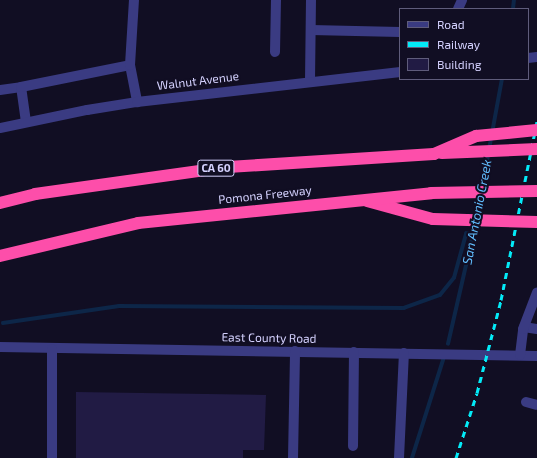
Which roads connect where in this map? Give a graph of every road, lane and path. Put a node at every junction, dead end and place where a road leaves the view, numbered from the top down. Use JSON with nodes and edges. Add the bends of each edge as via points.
{"nodes":[{"id":1,"x":134,"y":0,"type":"edge"},
{"id":2,"x":276,"y":0,"type":"edge"},
{"id":3,"x":312,"y":0,"type":"edge"},
{"id":4,"x":311,"y":30,"type":"junction"},
{"id":5,"x":399,"y":32,"type":"edge"},
{"id":6,"x":275,"y":52,"type":"dead end"},
{"id":7,"x":130,"y":65,"type":"junction"},
{"id":8,"x":399,"y":72,"type":"edge"},
{"id":9,"x":310,"y":82,"type":"junction"},
{"id":10,"x":21,"y":87,"type":"junction"},
{"id":11,"x":0,"y":90,"type":"edge"},
{"id":12,"x":137,"y":102,"type":"junction"},
{"id":13,"x":26,"y":122,"type":"junction"},
{"id":14,"x":0,"y":128,"type":"edge"},
{"id":15,"x":537,"y":130,"type":"edge"},
{"id":16,"x":537,"y":149,"type":"edge"},
{"id":17,"x":434,"y":154,"type":"junction"},
{"id":18,"x":537,"y":191,"type":"edge"},
{"id":19,"x":358,"y":198,"type":"junction"},
{"id":20,"x":0,"y":203,"type":"edge"},
{"id":21,"x":537,"y":222,"type":"edge"},
{"id":22,"x":0,"y":256,"type":"edge"},
{"id":23,"x":537,"y":293,"type":"edge"},
{"id":24,"x":524,"y":327,"type":"junction"},
{"id":25,"x":537,"y":329,"type":"edge"},
{"id":26,"x":0,"y":347,"type":"edge"},
{"id":27,"x":52,"y":348,"type":"junction"},
{"id":28,"x":295,"y":351,"type":"junction"},
{"id":29,"x":354,"y":352,"type":"junction"},
{"id":30,"x":404,"y":353,"type":"junction"},
{"id":31,"x":520,"y":355,"type":"junction"},
{"id":32,"x":537,"y":356,"type":"edge"},
{"id":33,"x":526,"y":402,"type":"dead end"},
{"id":34,"x":537,"y":405,"type":"edge"},
{"id":35,"x":353,"y":446,"type":"dead end"},
{"id":36,"x":52,"y":458,"type":"edge"},
{"id":37,"x":293,"y":458,"type":"edge"},
{"id":38,"x":399,"y":458,"type":"edge"}],
"edges":[{"from":1,"to":7,"type":"street"},
{"from":2,"to":6,"type":"street"},
{"from":3,"to":4,"type":"street"},
{"from":4,"to":5,"type":"street"},
{"from":4,"to":9,"type":"street"},
{"from":7,"to":10,"type":"street"},
{"from":7,"to":12,"type":"street"},
{"from":8,"to":9,"type":"street","name":"Walnut Avenue"},
{"from":9,"to":12,"type":"street","name":"Walnut Avenue"},
{"from":10,"to":11,"type":"street"},
{"from":10,"to":13,"type":"street"},
{"from":12,"to":13,"type":"street","name":"Walnut Avenue"},
{"from":13,"to":14,"type":"street","name":"Walnut Avenue"},
{"from":15,"to":17,"type":"highway","bridge":true,"via":[[476,136]]},
{"from":16,"to":17,"type":"highway","number":"CA 60","bridge":true},
{"from":17,"to":20,"type":"highway","number":"CA 60","via":[[228,167],[35,194]]},
{"from":18,"to":19,"type":"highway","name":"Pomona Freeway","bridge":true,"via":[[431,192]]},
{"from":19,"to":21,"type":"highway","bridge":true,"via":[[433,219]]},
{"from":19,"to":22,"type":"highway","name":"Pomona Freeway","via":[[138,222]]},
{"from":23,"to":24,"type":"street"},
{"from":24,"to":25,"type":"street"},
{"from":24,"to":31,"type":"street"},
{"from":26,"to":27,"type":"street","name":"East County Road"},
{"from":27,"to":28,"type":"street","name":"East County Road"},
{"from":27,"to":36,"type":"street"},
{"from":28,"to":29,"type":"street","name":"East County Road"},
{"from":28,"to":37,"type":"street"},
{"from":29,"to":30,"type":"street","name":"East County Road"},
{"from":29,"to":35,"type":"street"},
{"from":30,"to":31,"type":"street","name":"East County Road"},
{"from":30,"to":38,"type":"street"},
{"from":31,"to":32,"type":"street","name":"East County Road"},
{"from":33,"to":34,"type":"street"}]}
